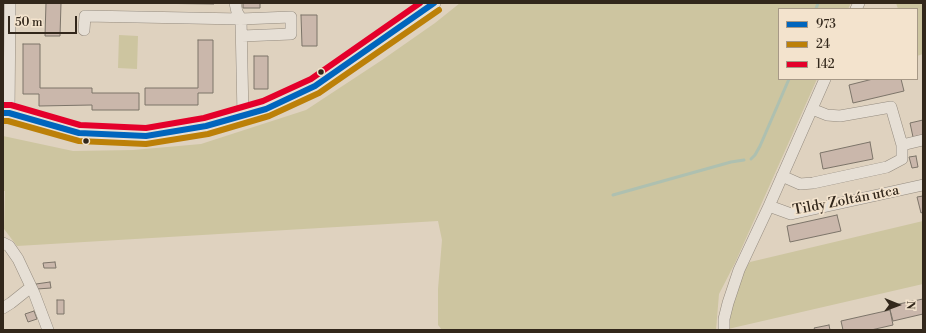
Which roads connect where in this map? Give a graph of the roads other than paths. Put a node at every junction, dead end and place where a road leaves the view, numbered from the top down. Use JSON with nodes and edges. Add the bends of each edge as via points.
{"nodes":[{"id":1,"x":10,"y":3,"type":"edge"},
{"id":2,"x":235,"y":3,"type":"edge"},
{"id":3,"x":434,"y":3,"type":"edge"},
{"id":4,"x":241,"y":19,"type":"junction"},
{"id":5,"x":84,"y":30,"type":"dead end"},
{"id":6,"x":242,"y":36,"type":"junction"},
{"id":7,"x":825,"y":80,"type":"edge"},
{"id":8,"x":812,"y":109,"type":"junction"},
{"id":9,"x":6,"y":113,"type":"edge"},
{"id":10,"x":243,"y":116,"type":"junction"},
{"id":11,"x":923,"y":140,"type":"edge"},
{"id":12,"x":902,"y":145,"type":"junction"},
{"id":13,"x":782,"y":176,"type":"junction"},
{"id":14,"x":923,"y":185,"type":"edge"},
{"id":15,"x":769,"y":206,"type":"junction"},
{"id":16,"x":3,"y":243,"type":"edge"},
{"id":17,"x":31,"y":287,"type":"junction"},
{"id":18,"x":3,"y":308,"type":"edge"},
{"id":19,"x":48,"y":330,"type":"edge"},
{"id":20,"x":724,"y":330,"type":"edge"}],
"edges":[{"from":1,"to":9,"type":"street"},
{"from":2,"to":4,"type":"street"},
{"from":3,"to":10,"type":"street","via":[[315,86],[266,110]]},
{"from":4,"to":5,"type":"street","via":[[84,16]]},
{"from":4,"to":6,"type":"street"},
{"from":4,"to":6,"type":"street","via":[[290,17],[291,34]]},
{"from":6,"to":10,"type":"street"},
{"from":7,"to":8,"type":"street","name":"Tildy Zoltán utca"},
{"from":8,"to":12,"type":"street","via":[[827,115],[840,116],[891,107]]},
{"from":8,"to":13,"type":"street","name":"Tildy Zoltán utca"},
{"from":9,"to":10,"type":"street","via":[[79,132],[146,136],[206,126]]},
{"from":11,"to":12,"type":"street"},
{"from":12,"to":13,"type":"street","name":"Tildy Zoltán utca","via":[[902,159],[887,168],[806,184]]},
{"from":13,"to":15,"type":"street","name":"Tildy Zoltán utca"},
{"from":14,"to":15,"type":"street","name":"Tildy Zoltán utca","via":[[791,214]]},
{"from":15,"to":20,"type":"street","name":"Tildy Zoltán utca","via":[[739,270],[728,303]]},
{"from":16,"to":17,"type":"street","via":[[9,246],[18,259]]},
{"from":17,"to":18,"type":"street"},
{"from":17,"to":19,"type":"street"}]}
